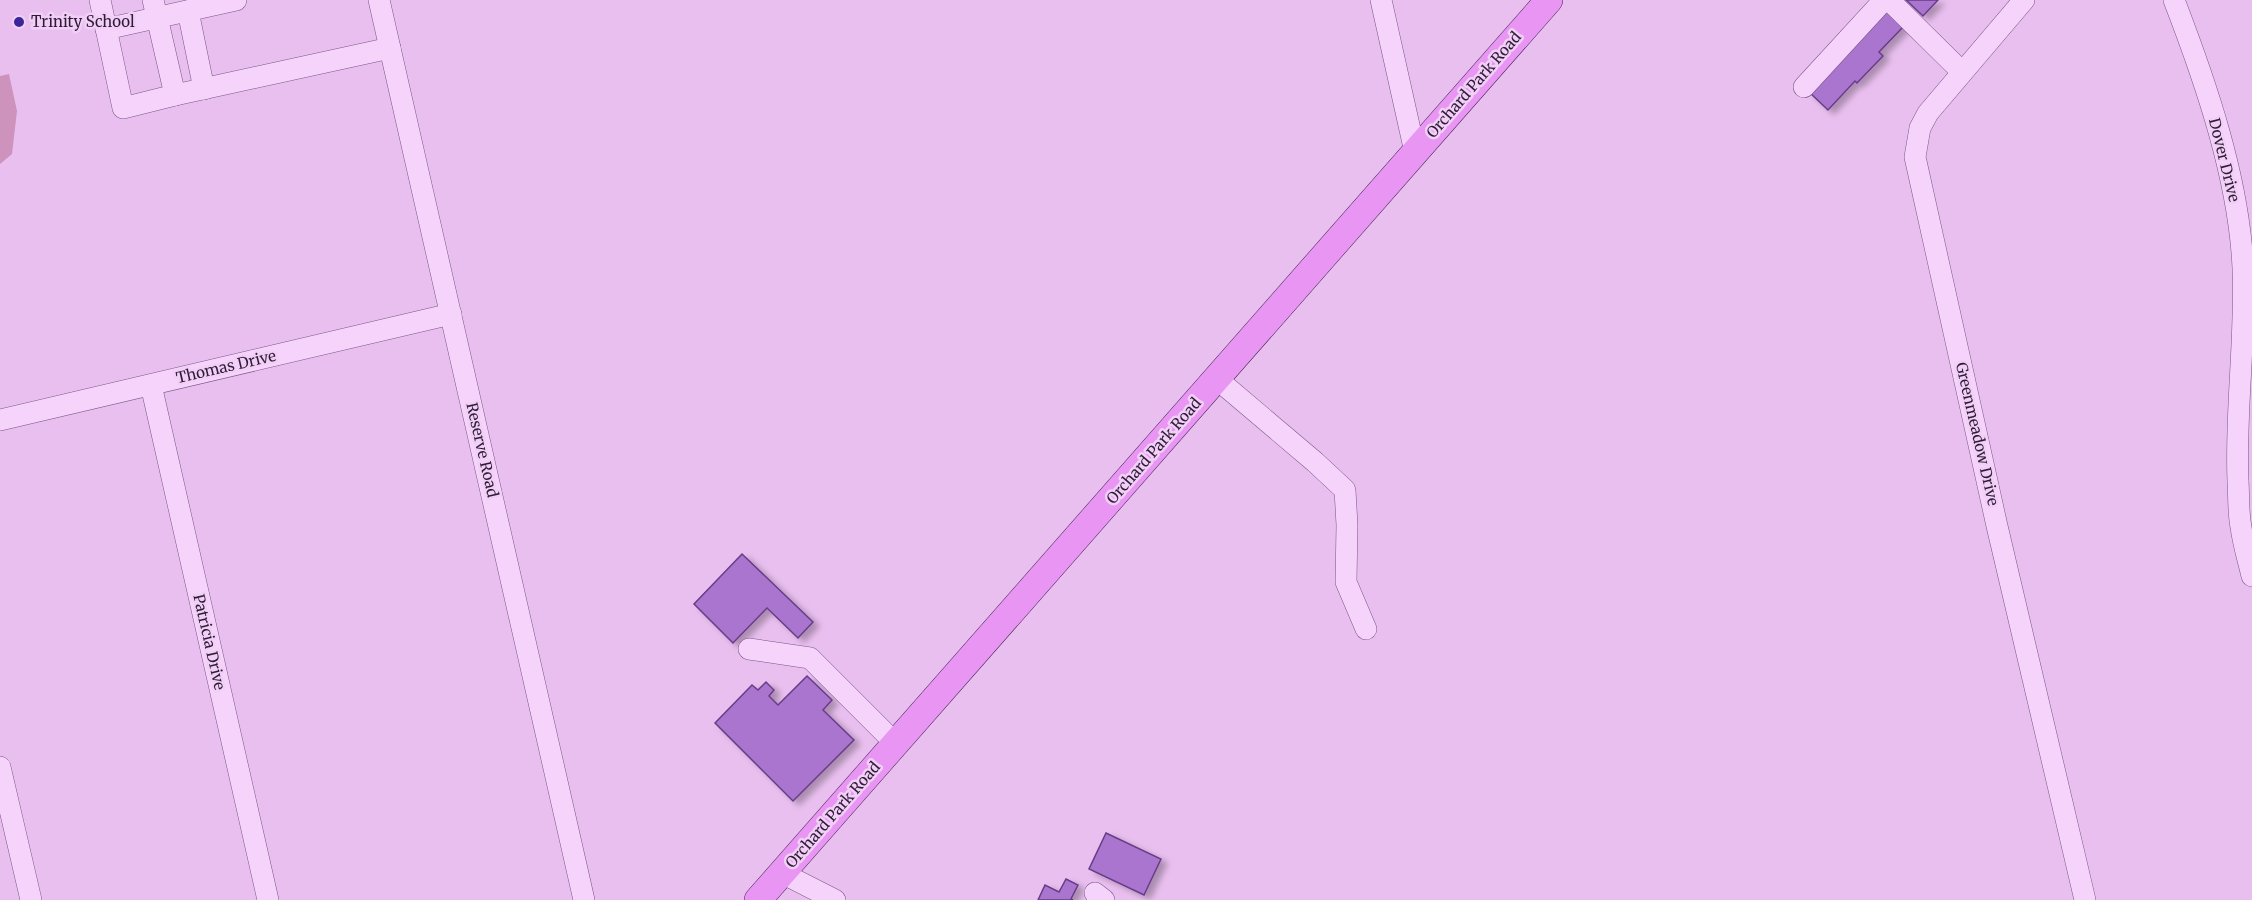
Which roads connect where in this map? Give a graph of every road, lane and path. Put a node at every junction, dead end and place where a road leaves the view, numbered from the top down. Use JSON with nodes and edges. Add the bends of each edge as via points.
{"nodes":[{"id":1,"x":100,"y":0,"type":"edge"},
{"id":2,"x":236,"y":0,"type":"edge"},
{"id":3,"x":379,"y":0,"type":"edge"},
{"id":4,"x":1381,"y":0,"type":"edge"},
{"id":5,"x":1549,"y":0,"type":"edge"},
{"id":6,"x":1884,"y":0,"type":"edge"},
{"id":7,"x":1889,"y":0,"type":"edge"},
{"id":8,"x":2024,"y":0,"type":"edge"},
{"id":9,"x":2174,"y":0,"type":"edge"},
{"id":10,"x":155,"y":9,"type":"edge"},
{"id":11,"x":188,"y":11,"type":"junction"},
{"id":12,"x":106,"y":29,"type":"junction"},
{"id":13,"x":390,"y":48,"type":"junction"},
{"id":14,"x":1962,"y":72,"type":"junction"},
{"id":15,"x":1804,"y":87,"type":"dead end"},
{"id":16,"x":204,"y":89,"type":"junction"},
{"id":17,"x":175,"y":95,"type":"junction"},
{"id":18,"x":1415,"y":152,"type":"junction"},
{"id":19,"x":451,"y":314,"type":"junction"},
{"id":20,"x":1217,"y":379,"type":"junction"},
{"id":21,"x":151,"y":384,"type":"junction"},
{"id":22,"x":0,"y":420,"type":"edge"},
{"id":23,"x":2252,"y":576,"type":"edge"},
{"id":24,"x":1366,"y":629,"type":"dead end"},
{"id":25,"x":749,"y":649,"type":"dead end"},
{"id":26,"x":896,"y":744,"type":"junction"},
{"id":27,"x":0,"y":767,"type":"edge"},
{"id":28,"x":782,"y":873,"type":"junction"},
{"id":29,"x":31,"y":900,"type":"edge"},
{"id":30,"x":268,"y":900,"type":"edge"},
{"id":31,"x":584,"y":900,"type":"edge"},
{"id":32,"x":758,"y":900,"type":"edge"},
{"id":33,"x":835,"y":900,"type":"edge"},
{"id":34,"x":2085,"y":900,"type":"edge"}],
"edges":[{"from":1,"to":12,"type":"street"},
{"from":2,"to":11,"type":"street"},
{"from":3,"to":13,"type":"street","name":"Reserve Road"},
{"from":4,"to":18,"type":"street"},
{"from":5,"to":18,"type":"main road","name":"Orchard Park Road"},
{"from":6,"to":15,"type":"street"},
{"from":7,"to":14,"type":"street"},
{"from":8,"to":14,"type":"street","name":"Greenmeadow Drive"},
{"from":9,"to":23,"type":"street","name":"Dover Drive","via":[[2205,84],[2241,233],[2240,525]]},
{"from":10,"to":11,"type":"street"},
{"from":10,"to":12,"type":"street"},
{"from":10,"to":17,"type":"street"},
{"from":11,"to":16,"type":"street"},
{"from":12,"to":17,"type":"street","via":[[123,108]]},
{"from":13,"to":16,"type":"street"},
{"from":13,"to":19,"type":"street","name":"Reserve Road"},
{"from":14,"to":34,"type":"street","name":"Greenmeadow Drive","via":[[1920,128],[1917,172]]},
{"from":16,"to":17,"type":"street"},
{"from":18,"to":20,"type":"main road","name":"Orchard Park Road"},
{"from":19,"to":21,"type":"street","name":"Thomas Drive"},
{"from":19,"to":31,"type":"street","name":"Reserve Road"},
{"from":20,"to":24,"type":"street","via":[[1345,490],[1346,582]]},
{"from":20,"to":26,"type":"main road","name":"Orchard Park Road"},
{"from":21,"to":22,"type":"street","name":"Thomas Drive"},
{"from":21,"to":30,"type":"street","name":"Patricia Drive"},
{"from":25,"to":26,"type":"street","via":[[810,658]]},
{"from":26,"to":28,"type":"main road","name":"Orchard Park Road"},
{"from":27,"to":29,"type":"street"},
{"from":28,"to":32,"type":"main road","name":"Orchard Park Road"},
{"from":28,"to":33,"type":"street"}]}
